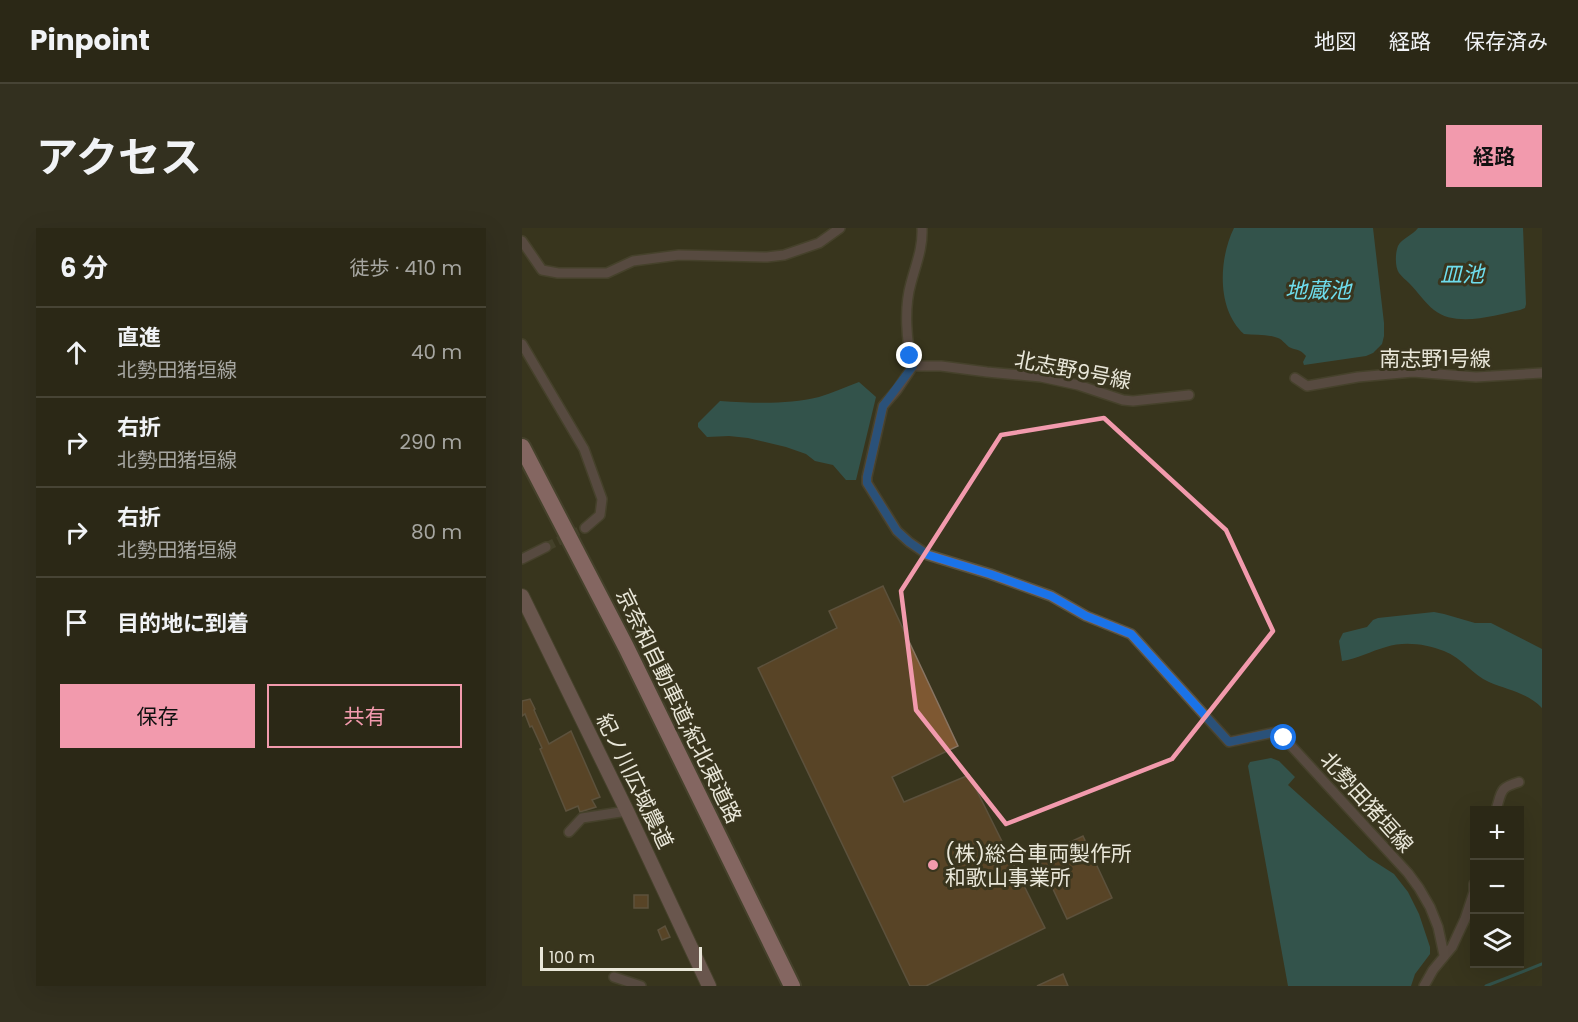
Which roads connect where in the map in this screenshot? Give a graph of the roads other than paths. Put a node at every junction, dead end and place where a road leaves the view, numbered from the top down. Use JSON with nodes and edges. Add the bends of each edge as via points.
{"nodes":[{"id":1,"x":840,"y":228,"type":"edge"},
{"id":2,"x":922,"y":228,"type":"edge"},
{"id":3,"x":522,"y":241,"type":"edge"},
{"id":4,"x":522,"y":344,"type":"edge"},
{"id":5,"x":913,"y":366,"type":"junction"},
{"id":6,"x":1542,"y":373,"type":"edge"},
{"id":7,"x":1295,"y":378,"type":"dead end"},
{"id":8,"x":1189,"y":395,"type":"dead end"},
{"id":9,"x":522,"y":447,"type":"edge"},
{"id":10,"x":585,"y":528,"type":"tunnel mouth"},
{"id":11,"x":546,"y":547,"type":"tunnel mouth"},
{"id":12,"x":522,"y":559,"type":"edge"},
{"id":13,"x":522,"y":596,"type":"edge"},
{"id":14,"x":1520,"y":782,"type":"dead end"},
{"id":15,"x":1497,"y":806,"type":"edge"},
{"id":16,"x":627,"y":811,"type":"junction"},
{"id":17,"x":569,"y":832,"type":"dead end"},
{"id":18,"x":1470,"y":902,"type":"edge"},
{"id":19,"x":1444,"y":955,"type":"junction"},
{"id":20,"x":614,"y":977,"type":"dead end"},
{"id":21,"x":641,"y":986,"type":"edge"},
{"id":22,"x":709,"y":986,"type":"edge"},
{"id":23,"x":792,"y":986,"type":"edge"},
{"id":24,"x":1424,"y":986,"type":"edge"}],
"edges":[{"from":1,"to":3,"type":"street","via":[[819,243],[784,255],[679,255],[633,261],[607,273],[542,270]]},
{"from":2,"to":5,"type":"street","via":[[907,319]]},
{"from":4,"to":10,"type":"street","via":[[584,449],[602,499],[600,515]]},
{"from":5,"to":8,"type":"street","name":"北志野9号線","via":[[1041,377],[1123,400]]},
{"from":5,"to":19,"type":"street","name":"北勢田猪垣線","via":[[883,406],[867,477],[897,531],[928,555],[1051,596],[1086,616],[1131,634],[1229,742],[1276,732],[1284,738],[1408,873],[1438,927]]},
{"from":6,"to":7,"type":"street","name":"南志野1号線","via":[[1476,376],[1413,372],[1307,386]]},
{"from":9,"to":23,"type":"highway","name":"京奈和自動車道;紀北東道路","via":[[626,647]]},
{"from":11,"to":12,"type":"street"},
{"from":13,"to":16,"type":"street","name":"紀ノ川広域農道"},
{"from":14,"to":15,"type":"street","via":[[1502,790]]},
{"from":16,"to":17,"type":"street","via":[[582,818]]},
{"from":16,"to":22,"type":"street","name":"紀ノ川広域農道"},
{"from":18,"to":19,"type":"street","via":[[1452,947]]},
{"from":19,"to":24,"type":"street"},
{"from":20,"to":21,"type":"street"}]}
